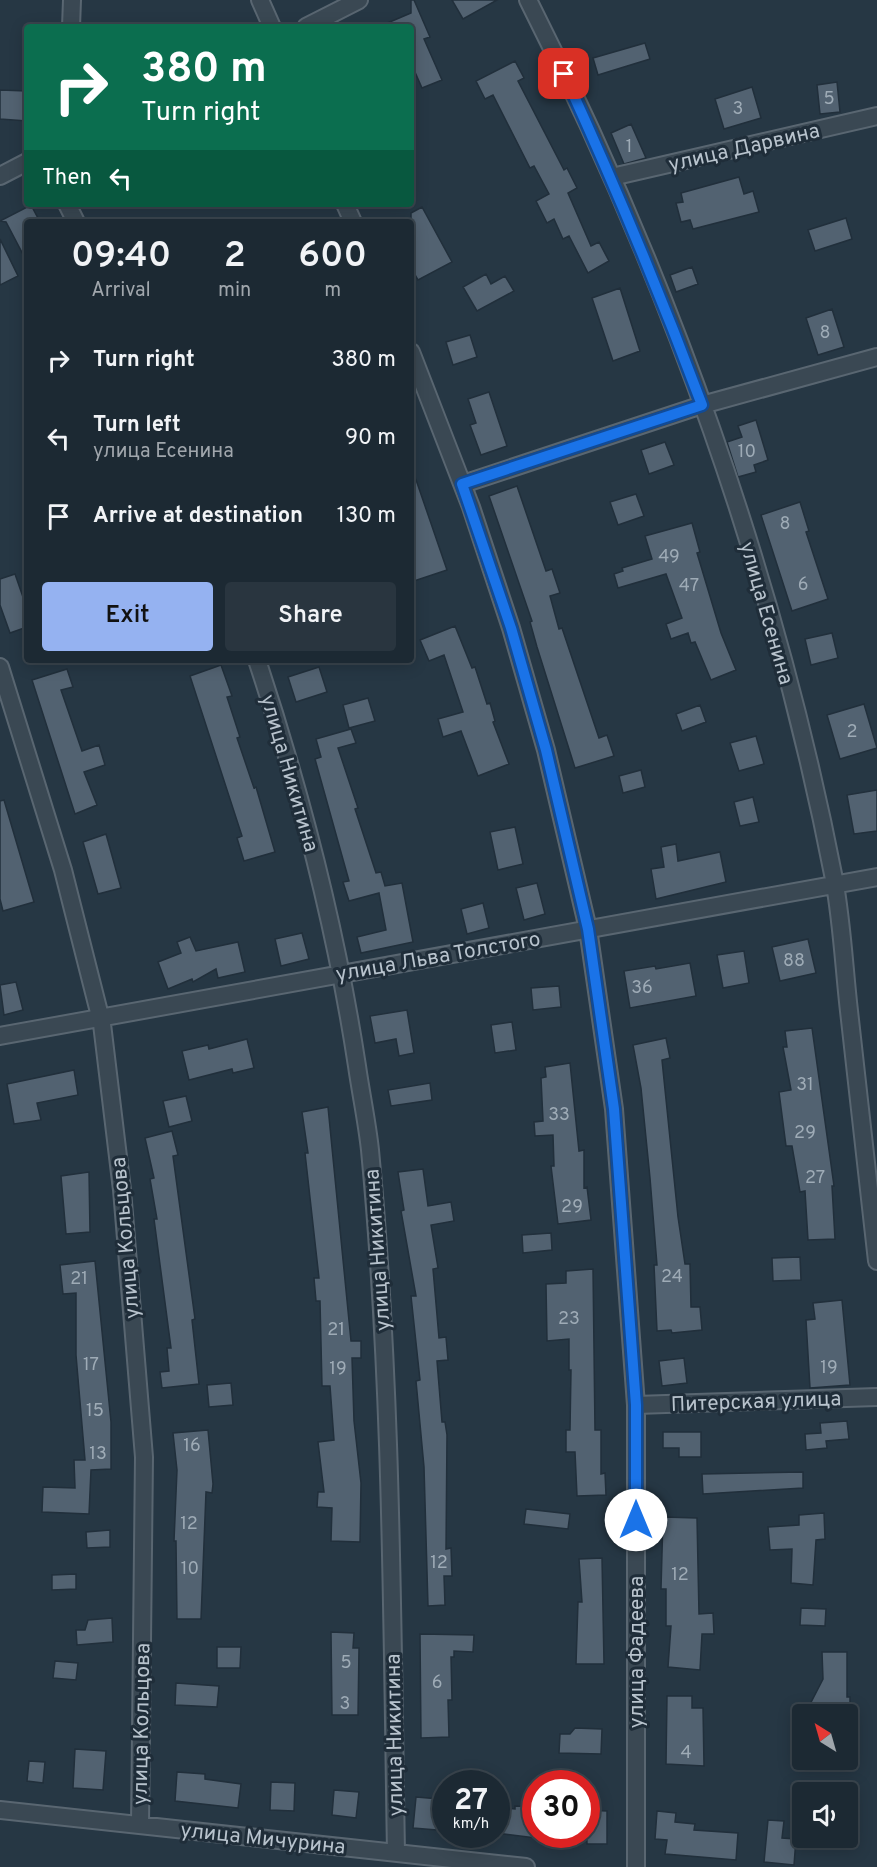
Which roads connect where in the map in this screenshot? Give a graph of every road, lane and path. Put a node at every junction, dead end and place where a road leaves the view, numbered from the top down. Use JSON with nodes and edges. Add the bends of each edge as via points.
{"nodes":[{"id":1,"x":72,"y":0,"type":"edge"},
{"id":2,"x":260,"y":0,"type":"edge"},
{"id":3,"x":359,"y":0,"type":"edge"},
{"id":4,"x":528,"y":0,"type":"edge"},
{"id":5,"x":71,"y":24,"type":"edge"},
{"id":6,"x":271,"y":24,"type":"edge"},
{"id":7,"x":312,"y":24,"type":"edge"},
{"id":8,"x":877,"y":117,"type":"edge"},
{"id":9,"x":24,"y":164,"type":"edge"},
{"id":10,"x":0,"y":176,"type":"edge"},
{"id":11,"x":612,"y":177,"type":"junction"},
{"id":12,"x":877,"y":357,"type":"edge"},
{"id":13,"x":414,"y":360,"type":"edge"},
{"id":14,"x":702,"y":405,"type":"junction"},
{"id":15,"x":462,"y":484,"type":"junction"},
{"id":16,"x":258,"y":663,"type":"edge"},
{"id":17,"x":0,"y":667,"type":"edge"},
{"id":18,"x":877,"y":877,"type":"edge"},
{"id":19,"x":835,"y":884,"type":"junction"},
{"id":20,"x":588,"y":929,"type":"junction"},
{"id":21,"x":342,"y":973,"type":"junction"},
{"id":22,"x":100,"y":1017,"type":"junction"},
{"id":23,"x":0,"y":1036,"type":"edge"},
{"id":24,"x":877,"y":1261,"type":"edge"},
{"id":25,"x":877,"y":1397,"type":"edge"},
{"id":26,"x":636,"y":1405,"type":"junction"},
{"id":27,"x":0,"y":1810,"type":"edge"},
{"id":28,"x":140,"y":1825,"type":"junction"},
{"id":29,"x":396,"y":1853,"type":"junction"},
{"id":30,"x":526,"y":1867,"type":"edge"},
{"id":31,"x":636,"y":1867,"type":"edge"}],
"edges":[{"from":1,"to":5,"type":"street"},
{"from":2,"to":6,"type":"street"},
{"from":3,"to":7,"type":"street"},
{"from":4,"to":11,"type":"street","name":"улица Есенина"},
{"from":8,"to":11,"type":"street","name":"улица Дарвина"},
{"from":9,"to":10,"type":"street"},
{"from":11,"to":14,"type":"street","name":"улица Есенина"},
{"from":12,"to":14,"type":"street"},
{"from":13,"to":15,"type":"street","name":"улица Фадеева"},
{"from":14,"to":15,"type":"street"},
{"from":14,"to":19,"type":"street","name":"улица Есенина","via":[[753,560],[790,691]]},
{"from":15,"to":20,"type":"street","name":"улица Фадеева","via":[[511,628],[546,750]]},
{"from":16,"to":21,"type":"street","name":"улица Никитина","via":[[304,815]]},
{"from":17,"to":22,"type":"street","name":"улица Кольцова","via":[[63,870]]},
{"from":18,"to":19,"type":"street","name":"улица Льва Толстого"},
{"from":19,"to":20,"type":"street","name":"улица Льва Толстого"},
{"from":19,"to":24,"type":"street","name":"улица Есенина"},
{"from":20,"to":21,"type":"street","name":"улица Льва Толстого"},
{"from":20,"to":26,"type":"street","name":"улица Фадеева","via":[[614,1109]]},
{"from":21,"to":22,"type":"street","name":"улица Льва Толстого"},
{"from":21,"to":29,"type":"street","name":"улица Никитина","via":[[370,1148],[389,1431]]},
{"from":22,"to":23,"type":"street","name":"улица Льва Толстого"},
{"from":22,"to":28,"type":"street","name":"улица Кольцова","via":[[122,1190],[144,1457]]},
{"from":25,"to":26,"type":"street","name":"Питерская улица"},
{"from":26,"to":31,"type":"street","name":"улица Фадеева"},
{"from":27,"to":28,"type":"street","name":"улица Мичурина"},
{"from":28,"to":29,"type":"street","name":"улица Мичурина"},
{"from":29,"to":30,"type":"street","name":"улица Мичурина"}]}
